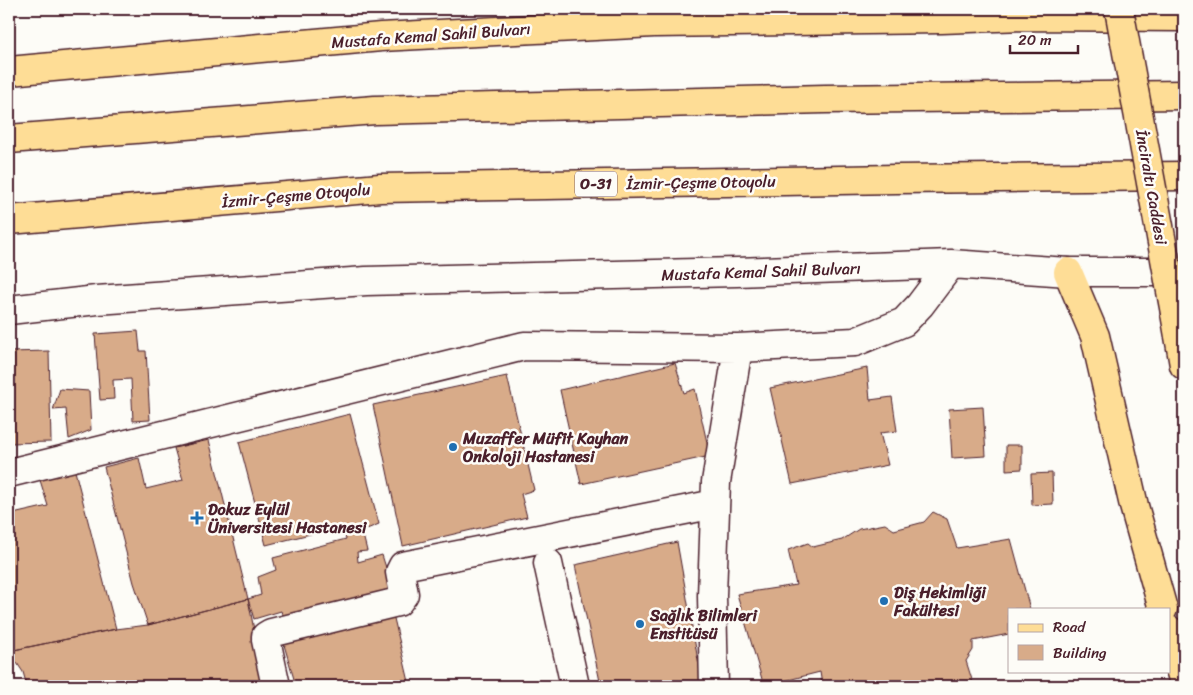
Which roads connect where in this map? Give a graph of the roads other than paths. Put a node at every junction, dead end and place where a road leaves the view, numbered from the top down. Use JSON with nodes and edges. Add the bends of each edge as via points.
{"nodes":[{"id":1,"x":1119,"y":9,"type":"edge"},
{"id":2,"x":1026,"y":12,"type":"edge"},
{"id":3,"x":1179,"y":14,"type":"edge"},
{"id":4,"x":9,"y":72,"type":"edge"},
{"id":5,"x":1184,"y":95,"type":"edge"},
{"id":6,"x":9,"y":139,"type":"edge"},
{"id":7,"x":1184,"y":176,"type":"edge"},
{"id":8,"x":9,"y":220,"type":"edge"},
{"id":9,"x":951,"y":264,"type":"junction"},
{"id":10,"x":1068,"y":272,"type":"junction"},
{"id":11,"x":1184,"y":272,"type":"edge"},
{"id":12,"x":9,"y":310,"type":"edge"},
{"id":13,"x":738,"y":348,"type":"junction"},
{"id":14,"x":1184,"y":365,"type":"edge"},
{"id":15,"x":9,"y":473,"type":"edge"},
{"id":16,"x":714,"y":504,"type":"junction"},
{"id":17,"x":548,"y":563,"type":"dead end"},
{"id":18,"x":1163,"y":608,"type":"edge"},
{"id":19,"x":1170,"y":633,"type":"edge"},
{"id":20,"x":1184,"y":682,"type":"edge"},
{"id":21,"x":276,"y":686,"type":"edge"},
{"id":22,"x":575,"y":686,"type":"edge"},
{"id":23,"x":714,"y":686,"type":"edge"}],
"edges":[{"from":1,"to":14,"type":"main road","name":"İnciraltı Caddesi","bridge":true},
{"from":2,"to":3,"type":"main road","name":"Mustafa Kemal Sahil Bulvarı"},
{"from":2,"to":4,"type":"main road","name":"Mustafa Kemal Sahil Bulvarı","via":[[932,19],[654,23],[380,37]]},
{"from":5,"to":6,"type":"main road","via":[[816,99],[375,110]]},
{"from":7,"to":8,"type":"main road","name":"İzmir-Çeşme Otoyolu","number":"O-31","via":[[380,188]]},
{"from":9,"to":10,"type":"street","name":"Mustafa Kemal Sahil Bulvarı"},
{"from":9,"to":12,"type":"street","name":"Mustafa Kemal Sahil Bulvarı","via":[[366,281],[97,300]]},
{"from":9,"to":13,"type":"street","via":[[904,322],[855,342]]},
{"from":10,"to":11,"type":"street","name":"Mustafa Kemal Sahil Bulvarı"},
{"from":10,"to":18,"type":"main road","via":[[1095,336],[1134,506]]},
{"from":13,"to":15,"type":"street","via":[[524,346]]},
{"from":13,"to":16,"type":"street"},
{"from":16,"to":21,"type":"street","via":[[403,566],[400,572],[404,594],[398,602],[266,636]]},
{"from":16,"to":23,"type":"street"},
{"from":17,"to":22,"type":"street"},
{"from":19,"to":20,"type":"main road"}]}
